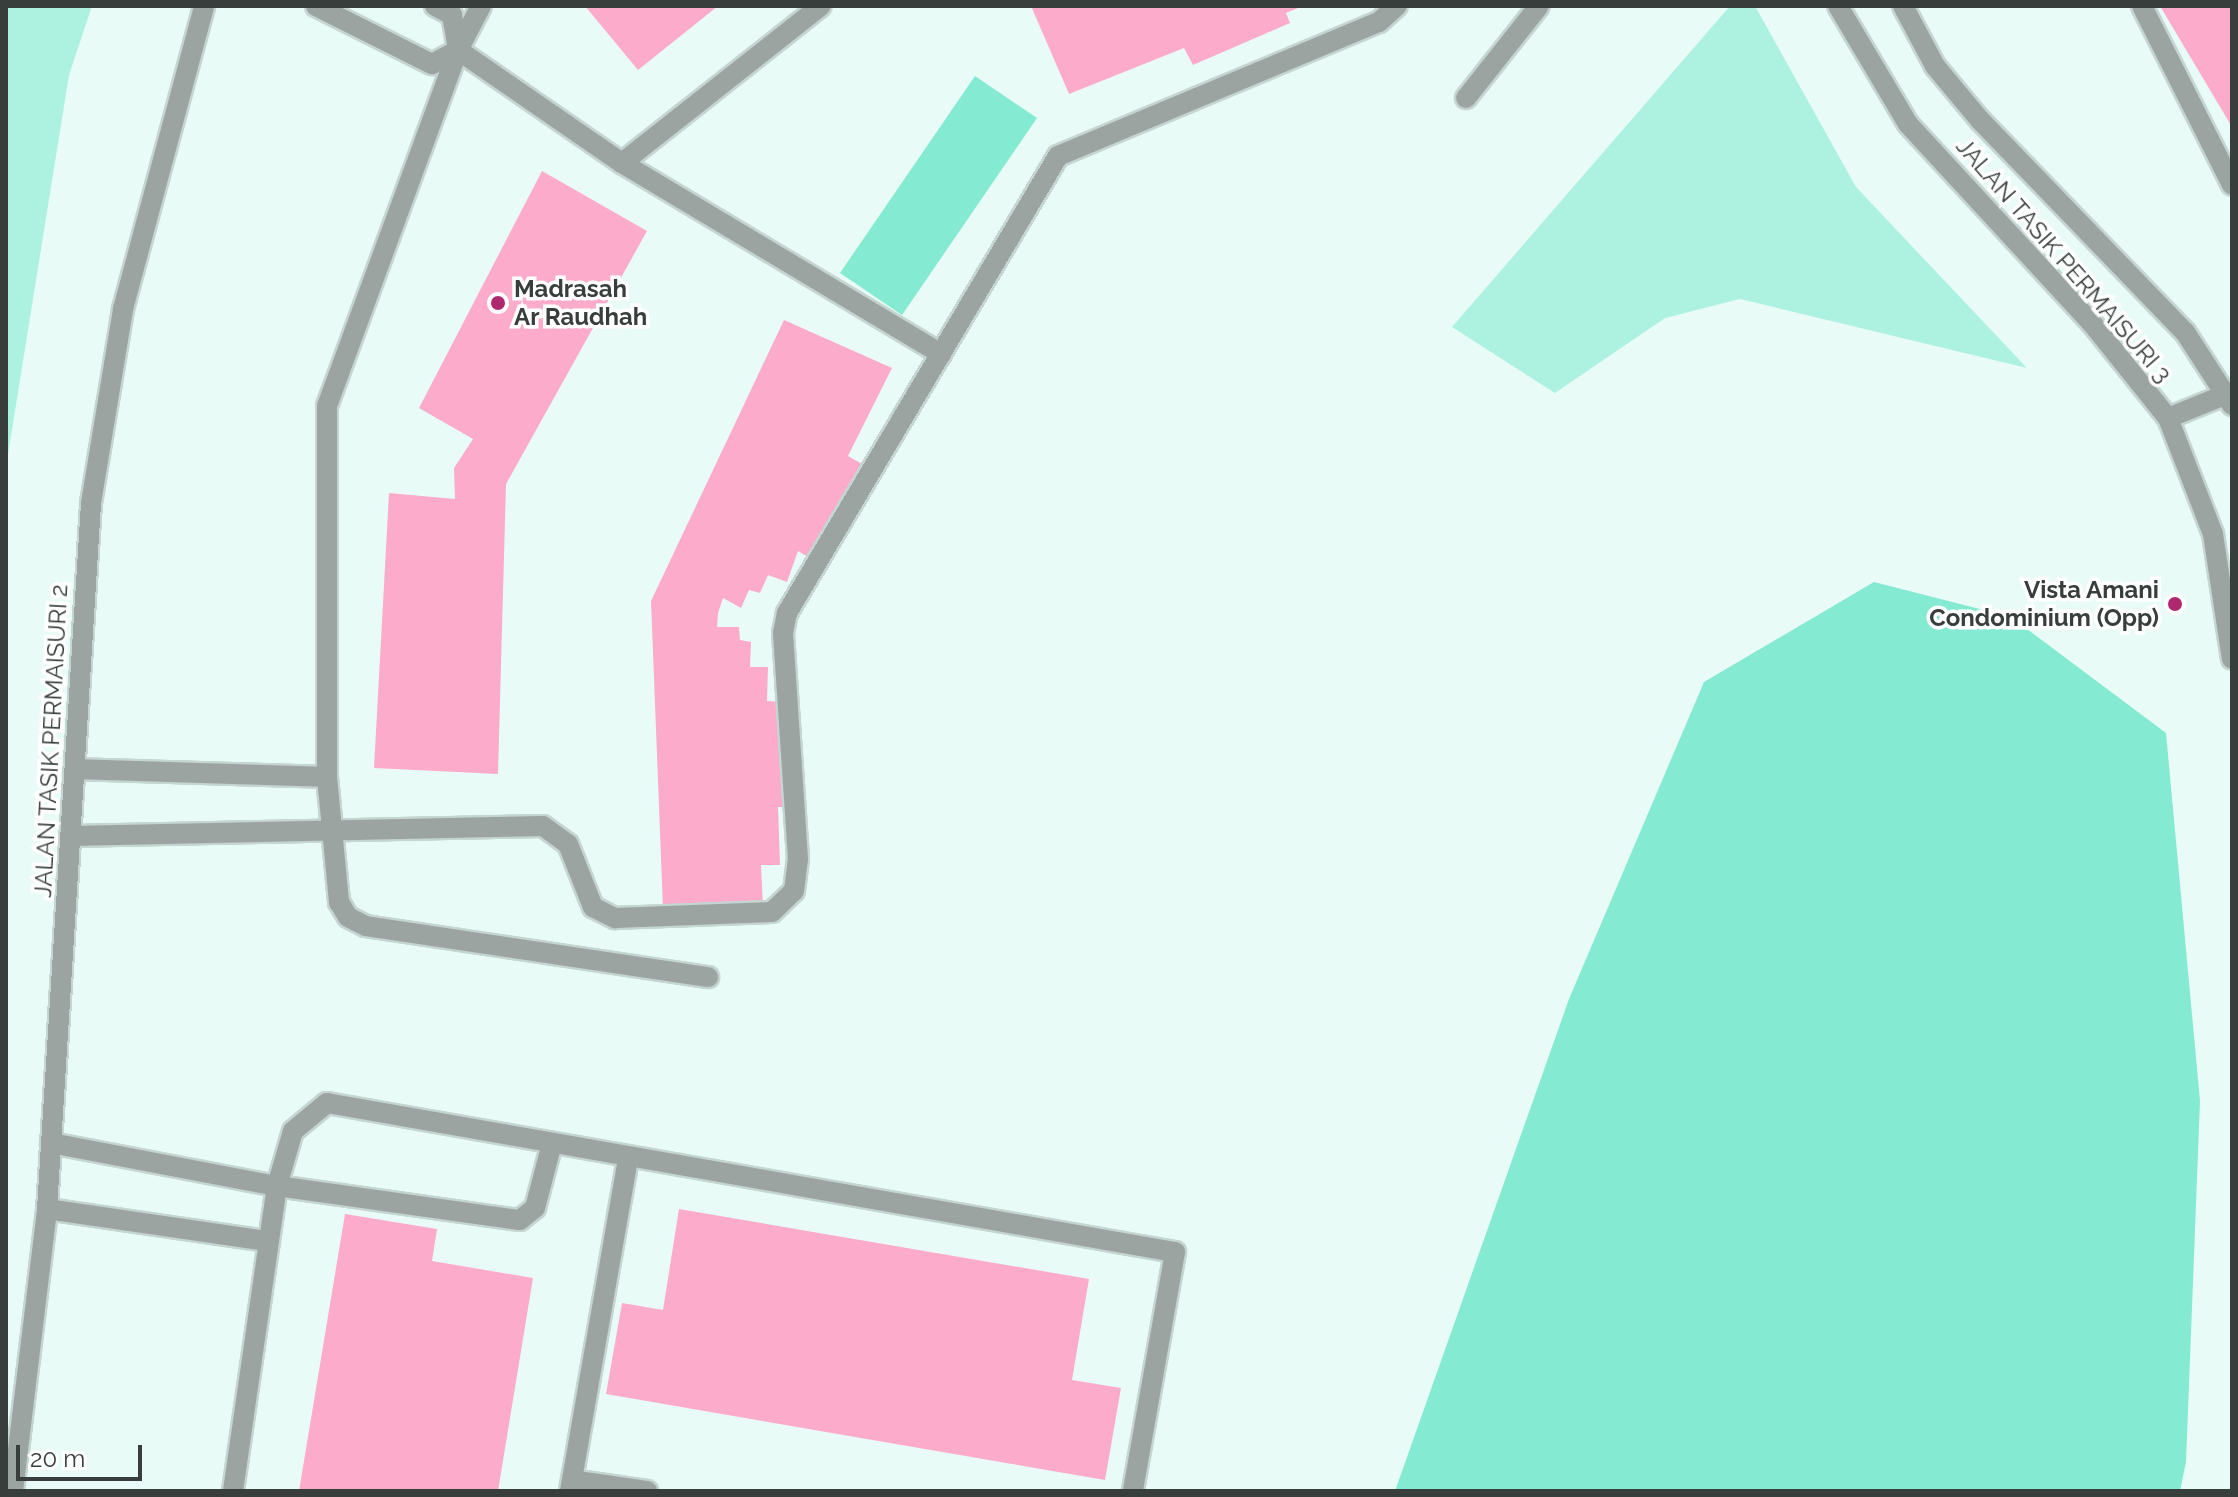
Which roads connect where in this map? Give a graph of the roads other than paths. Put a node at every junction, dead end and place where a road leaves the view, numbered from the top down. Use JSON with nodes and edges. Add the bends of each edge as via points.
{"nodes":[{"id":1,"x":204,"y":6,"type":"edge"},
{"id":2,"x":316,"y":6,"type":"edge"},
{"id":3,"x":435,"y":6,"type":"edge"},
{"id":4,"x":481,"y":6,"type":"edge"},
{"id":5,"x":821,"y":6,"type":"edge"},
{"id":6,"x":1397,"y":6,"type":"edge"},
{"id":7,"x":1539,"y":6,"type":"edge"},
{"id":8,"x":1838,"y":6,"type":"edge"},
{"id":9,"x":1903,"y":6,"type":"edge"},
{"id":10,"x":2142,"y":6,"type":"edge"},
{"id":11,"x":458,"y":50,"type":"junction"},
{"id":12,"x":1466,"y":98,"type":"dead end"},
{"id":13,"x":622,"y":163,"type":"junction"},
{"id":14,"x":2232,"y":185,"type":"edge"},
{"id":15,"x":941,"y":354,"type":"junction"},
{"id":16,"x":2230,"y":397,"type":"edge"},
{"id":17,"x":2168,"y":418,"type":"junction"},
{"id":18,"x":2232,"y":659,"type":"edge"},
{"id":19,"x":75,"y":769,"type":"junction"},
{"id":20,"x":327,"y":777,"type":"junction"},
{"id":21,"x":333,"y":827,"type":"junction"},
{"id":22,"x":71,"y":836,"type":"junction"},
{"id":23,"x":708,"y":977,"type":"dead end"},
{"id":24,"x":51,"y":1143,"type":"junction"},
{"id":25,"x":552,"y":1143,"type":"junction"},
{"id":26,"x":628,"y":1157,"type":"junction"},
{"id":27,"x":277,"y":1186,"type":"junction"},
{"id":28,"x":47,"y":1209,"type":"junction"},
{"id":29,"x":266,"y":1241,"type":"junction"},
{"id":30,"x":571,"y":1486,"type":"edge"},
{"id":31,"x":13,"y":1491,"type":"edge"},
{"id":32,"x":233,"y":1491,"type":"edge"},
{"id":33,"x":647,"y":1491,"type":"edge"},
{"id":34,"x":1133,"y":1491,"type":"edge"}],
"edges":[{"from":1,"to":19,"type":"street","name":"JALAN TASIK PERMAISURI 2","via":[[123,309],[91,503]]},
{"from":2,"to":11,"type":"street","via":[[432,64]]},
{"from":3,"to":11,"type":"street","via":[[452,15]]},
{"from":4,"to":11,"type":"street"},
{"from":5,"to":13,"type":"street"},
{"from":6,"to":15,"type":"street","via":[[1379,22],[1058,156]]},
{"from":7,"to":12,"type":"street"},
{"from":8,"to":17,"type":"street","name":"JALAN TASIK PERMAISURI 3","via":[[1908,124],[2070,299]]},
{"from":9,"to":16,"type":"street","name":"JALAN TASIK PERMAISURI 3","via":[[1935,66],[1980,120],[2185,332]]},
{"from":10,"to":14,"type":"street"},
{"from":11,"to":13,"type":"street"},
{"from":11,"to":20,"type":"street","via":[[327,406]]},
{"from":13,"to":15,"type":"street"},
{"from":15,"to":21,"type":"street","via":[[787,613],[783,633],[798,859],[794,891],[772,912],[615,918],[593,907],[568,844],[543,826]]},
{"from":16,"to":17,"type":"street"},
{"from":17,"to":18,"type":"street","name":"JALAN TASIK PERMAISURI 3","via":[[2213,534]]},
{"from":19,"to":20,"type":"street"},
{"from":19,"to":22,"type":"street","name":"JALAN TASIK PERMAISURI 2"},
{"from":20,"to":21,"type":"street"},
{"from":21,"to":22,"type":"street"},
{"from":21,"to":23,"type":"street","via":[[339,902],[348,917],[366,926]]},
{"from":22,"to":24,"type":"street","name":"JALAN TASIK PERMAISURI 2"},
{"from":24,"to":27,"type":"street"},
{"from":24,"to":28,"type":"street","name":"JALAN TASIK PERMAISURI 2"},
{"from":25,"to":26,"type":"street"},
{"from":25,"to":27,"type":"street","via":[[327,1103],[293,1131]]},
{"from":25,"to":27,"type":"street","via":[[535,1208],[520,1220]]},
{"from":26,"to":30,"type":"street"},
{"from":26,"to":34,"type":"street","via":[[1175,1252]]},
{"from":27,"to":29,"type":"street"},
{"from":28,"to":29,"type":"street"},
{"from":28,"to":31,"type":"street","name":"JALAN TASIK PERMAISURI 2"},
{"from":29,"to":32,"type":"street"},
{"from":30,"to":33,"type":"street"}]}
